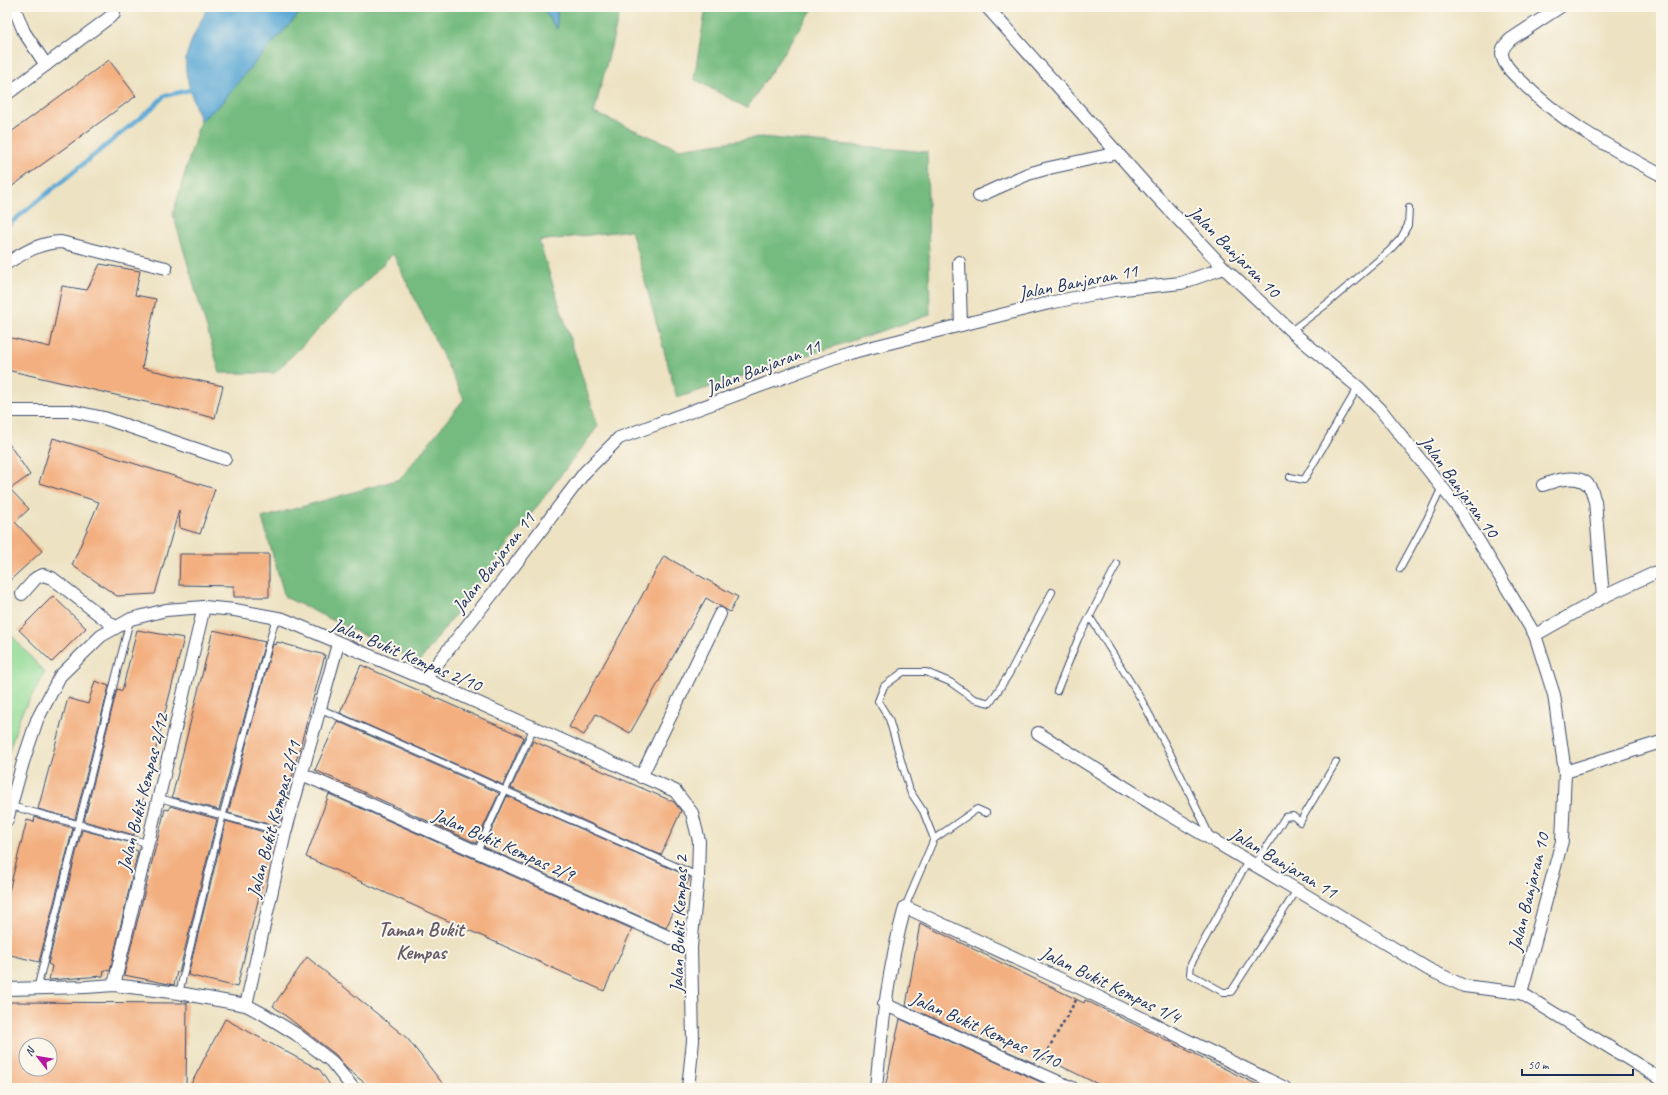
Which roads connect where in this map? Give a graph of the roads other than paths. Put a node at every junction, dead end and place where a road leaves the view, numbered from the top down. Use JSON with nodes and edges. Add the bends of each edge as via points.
{"nodes":[{"id":1,"x":14,"y":7,"type":"edge"},
{"id":2,"x":987,"y":7,"type":"edge"},
{"id":3,"x":1560,"y":7,"type":"edge"},
{"id":4,"x":114,"y":14,"type":"dead end"},
{"id":5,"x":46,"y":65,"type":"junction"},
{"id":6,"x":7,"y":94,"type":"edge"},
{"id":7,"x":1118,"y":153,"type":"junction"},
{"id":8,"x":1661,"y":174,"type":"edge"},
{"id":9,"x":979,"y":196,"type":"dead end"},
{"id":10,"x":1410,"y":208,"type":"dead end"},
{"id":11,"x":958,"y":262,"type":"dead end"},
{"id":12,"x":7,"y":263,"type":"edge"},
{"id":13,"x":166,"y":268,"type":"dead end"},
{"id":14,"x":1224,"y":268,"type":"junction"},
{"id":15,"x":961,"y":325,"type":"junction"},
{"id":16,"x":1291,"y":331,"type":"junction"},
{"id":17,"x":1358,"y":388,"type":"junction"},
{"id":18,"x":7,"y":411,"type":"edge"},
{"id":19,"x":225,"y":459,"type":"dead end"},
{"id":20,"x":1290,"y":477,"type":"dead end"},
{"id":21,"x":1543,"y":485,"type":"dead end"},
{"id":22,"x":1442,"y":487,"type":"junction"},
{"id":23,"x":1117,"y":564,"type":"dead end"},
{"id":24,"x":1400,"y":569,"type":"dead end"},
{"id":25,"x":1661,"y":570,"type":"edge"},
{"id":26,"x":1052,"y":592,"type":"dead end"},
{"id":27,"x":22,"y":594,"type":"dead end"},
{"id":28,"x":1603,"y":597,"type":"junction"},
{"id":29,"x":204,"y":607,"type":"junction"},
{"id":30,"x":720,"y":614,"type":"dead end"},
{"id":31,"x":276,"y":617,"type":"junction"},
{"id":32,"x":1090,"y":617,"type":"junction"},
{"id":33,"x":130,"y":619,"type":"junction"},
{"id":34,"x":115,"y":627,"type":"junction"},
{"id":35,"x":1535,"y":635,"type":"junction"},
{"id":36,"x":338,"y":644,"type":"junction"},
{"id":37,"x":425,"y":679,"type":"junction"},
{"id":38,"x":1057,"y":691,"type":"dead end"},
{"id":39,"x":321,"y":709,"type":"junction"},
{"id":40,"x":534,"y":729,"type":"junction"},
{"id":41,"x":1038,"y":734,"type":"dead end"},
{"id":42,"x":1661,"y":742,"type":"edge"},
{"id":43,"x":1336,"y":762,"type":"dead end"},
{"id":44,"x":1565,"y":772,"type":"junction"},
{"id":45,"x":302,"y":774,"type":"junction"},
{"id":46,"x":641,"y":777,"type":"junction"},
{"id":47,"x":505,"y":789,"type":"junction"},
{"id":48,"x":675,"y":791,"type":"joint"},
{"id":49,"x":159,"y":798,"type":"junction"},
{"id":50,"x":11,"y":806,"type":"junction"},
{"id":51,"x":986,"y":813,"type":"dead end"},
{"id":52,"x":223,"y":814,"type":"junction"},
{"id":53,"x":7,"y":820,"type":"edge"},
{"id":54,"x":80,"y":824,"type":"junction"},
{"id":55,"x":286,"y":833,"type":"junction"},
{"id":56,"x":934,"y":839,"type":"junction"},
{"id":57,"x":1212,"y":840,"type":"junction"},
{"id":58,"x":147,"y":843,"type":"junction"},
{"id":59,"x":477,"y":852,"type":"junction"},
{"id":60,"x":1251,"y":863,"type":"junction"},
{"id":61,"x":698,"y":876,"type":"junction"},
{"id":62,"x":1297,"y":890,"type":"junction"},
{"id":63,"x":906,"y":908,"type":"junction"},
{"id":64,"x":691,"y":947,"type":"junction"},
{"id":65,"x":114,"y":985,"type":"junction"},
{"id":66,"x":7,"y":989,"type":"edge"},
{"id":67,"x":37,"y":989,"type":"junction"},
{"id":68,"x":180,"y":993,"type":"junction"},
{"id":69,"x":1522,"y":993,"type":"junction"},
{"id":70,"x":884,"y":1004,"type":"junction"},
{"id":71,"x":246,"y":1005,"type":"junction"},
{"id":72,"x":1661,"y":1080,"type":"edge"},
{"id":73,"x":1055,"y":1084,"type":"edge"},
{"id":74,"x":353,"y":1088,"type":"edge"},
{"id":75,"x":688,"y":1088,"type":"edge"},
{"id":76,"x":876,"y":1088,"type":"edge"},
{"id":77,"x":1072,"y":1088,"type":"edge"},
{"id":78,"x":1285,"y":1088,"type":"edge"}],
"edges":[{"from":1,"to":5,"type":"street","via":[[24,32]]},
{"from":2,"to":7,"type":"street","name":"Jalan Banjaran 10"},
{"from":3,"to":8,"type":"street","via":[[1504,45],[1502,55],[1509,70],[1534,94],[1578,128]]},
{"from":4,"to":5,"type":"street"},
{"from":5,"to":6,"type":"street"},
{"from":7,"to":9,"type":"street","via":[[1028,174]]},
{"from":7,"to":14,"type":"street","name":"Jalan Banjaran 10"},
{"from":10,"to":16,"type":"lane","via":[[1408,225],[1401,238],[1389,251]]},
{"from":11,"to":15,"type":"street"},
{"from":12,"to":13,"type":"street","via":[[45,243],[61,242]]},
{"from":14,"to":15,"type":"street","name":"Jalan Banjaran 11","via":[[1181,282],[1114,290],[1048,303]]},
{"from":14,"to":16,"type":"street","name":"Jalan Banjaran 10"},
{"from":15,"to":37,"type":"street","name":"Jalan Banjaran 11","via":[[849,352],[619,438],[585,472]]},
{"from":16,"to":17,"type":"street","name":"Jalan Banjaran 10"},
{"from":17,"to":20,"type":"lane","via":[[1304,480]]},
{"from":17,"to":22,"type":"street","name":"Jalan Banjaran 10","via":[[1380,409]]},
{"from":18,"to":19,"type":"street","via":[[71,411],[104,418]]},
{"from":21,"to":28,"type":"street","via":[[1569,479],[1581,480],[1590,488],[1595,501]]},
{"from":22,"to":24,"type":"lane","via":[[1428,519]]},
{"from":22,"to":35,"type":"street","name":"Jalan Banjaran 10","via":[[1460,510]]},
{"from":23,"to":32,"type":"lane"},
{"from":25,"to":28,"type":"street"},
{"from":26,"to":56,"type":"lane","via":[[1009,674],[990,703],[974,699],[950,682],[926,672],[903,672],[884,686],[878,701],[889,719],[910,791],[923,812]]},
{"from":27,"to":34,"type":"street","via":[[36,578],[43,575],[52,578]]},
{"from":28,"to":35,"type":"street"},
{"from":29,"to":31,"type":"street","name":"Jalan Bukit Kempas 2/10"},
{"from":29,"to":33,"type":"street","name":"Jalan Bukit Kempas 2/10","via":[[166,610]]},
{"from":29,"to":49,"type":"street","name":"Jalan Bukit Kempas 2/12"},
{"from":30,"to":46,"type":"street"},
{"from":31,"to":36,"type":"street","name":"Jalan Bukit Kempas 2/10"},
{"from":31,"to":52,"type":"lane"},
{"from":32,"to":38,"type":"lane"},
{"from":32,"to":57,"type":"lane","via":[[1141,699]]},
{"from":33,"to":34,"type":"street","name":"Jalan Bukit Kempas 2/10"},
{"from":33,"to":54,"type":"lane"},
{"from":34,"to":50,"type":"street","name":"Jalan Bukit Kempas 2/10","via":[[101,636],[60,676],[37,720]]},
{"from":35,"to":44,"type":"street","name":"Jalan Banjaran 10","via":[[1554,695]]},
{"from":36,"to":37,"type":"street","name":"Jalan Bukit Kempas 2/10"},
{"from":36,"to":39,"type":"street","name":"Jalan Bukit Kempas 2/11"},
{"from":37,"to":40,"type":"street","name":"Jalan Bukit Kempas 2/10"},
{"from":39,"to":45,"type":"street","name":"Jalan Bukit Kempas 2/11"},
{"from":39,"to":47,"type":"lane"},
{"from":40,"to":46,"type":"street","name":"Jalan Bukit Kempas 2/10"},
{"from":40,"to":47,"type":"lane"},
{"from":41,"to":57,"type":"street","name":"Jalan Banjaran 11"},
{"from":42,"to":44,"type":"street"},
{"from":43,"to":60,"type":"lane","via":[[1300,822],[1293,816],[1285,816]]},
{"from":44,"to":69,"type":"street","name":"Jalan Banjaran 10","via":[[1562,841]]},
{"from":45,"to":55,"type":"street","name":"Jalan Bukit Kempas 2/11"},
{"from":45,"to":59,"type":"street","name":"Jalan Bukit Kempas 2/9"},
{"from":46,"to":48,"type":"street","name":"Jalan Bukit Kempas 2/10"},
{"from":47,"to":59,"type":"lane"},
{"from":47,"to":61,"type":"lane"},
{"from":48,"to":61,"type":"street","name":"Jalan Bukit Kempas 2","via":[[692,813],[699,841]]},
{"from":49,"to":52,"type":"lane"},
{"from":49,"to":58,"type":"street","name":"Jalan Bukit Kempas 2/12"},
{"from":50,"to":53,"type":"street","name":"Jalan Bukit Kempas 2/10"},
{"from":50,"to":54,"type":"lane"},
{"from":51,"to":56,"type":"lane","via":[[977,809]]},
{"from":52,"to":55,"type":"lane"},
{"from":52,"to":68,"type":"lane"},
{"from":54,"to":58,"type":"lane"},
{"from":54,"to":67,"type":"lane"},
{"from":55,"to":71,"type":"street","name":"Jalan Bukit Kempas 2/11"},
{"from":56,"to":63,"type":"lane"},
{"from":57,"to":60,"type":"street","name":"Jalan Banjaran 11"},
{"from":58,"to":65,"type":"street","name":"Jalan Bukit Kempas 2/12"},
{"from":59,"to":64,"type":"street","name":"Jalan Bukit Kempas 2/9"},
{"from":60,"to":62,"type":"street","name":"Jalan Banjaran 11"},
{"from":60,"to":62,"type":"lane","via":[[1191,964],[1190,974],[1223,992],[1231,992]]},
{"from":61,"to":64,"type":"street","name":"Jalan Bukit Kempas 2"},
{"from":62,"to":69,"type":"street","name":"Jalan Banjaran 11","via":[[1428,969],[1464,986]]},
{"from":63,"to":70,"type":"street","via":[[896,942]]},
{"from":63,"to":78,"type":"street","name":"Jalan Bukit Kempas 1/4","via":[[1082,989]]},
{"from":64,"to":75,"type":"street","name":"Jalan Bukit Kempas 2","via":[[693,1041]]},
{"from":65,"to":67,"type":"street"},
{"from":65,"to":68,"type":"street"},
{"from":66,"to":67,"type":"street"},
{"from":68,"to":71,"type":"street"},
{"from":69,"to":72,"type":"street"},
{"from":70,"to":73,"type":"street","name":"Jalan Bukit Kempas 1/10","via":[[1036,1071]]},
{"from":70,"to":76,"type":"street"},
{"from":71,"to":74,"type":"street","via":[[296,1034],[331,1061]]},
{"from":73,"to":77,"type":"street","name":"Jalan Bukit Kempas 1/10"}]}
